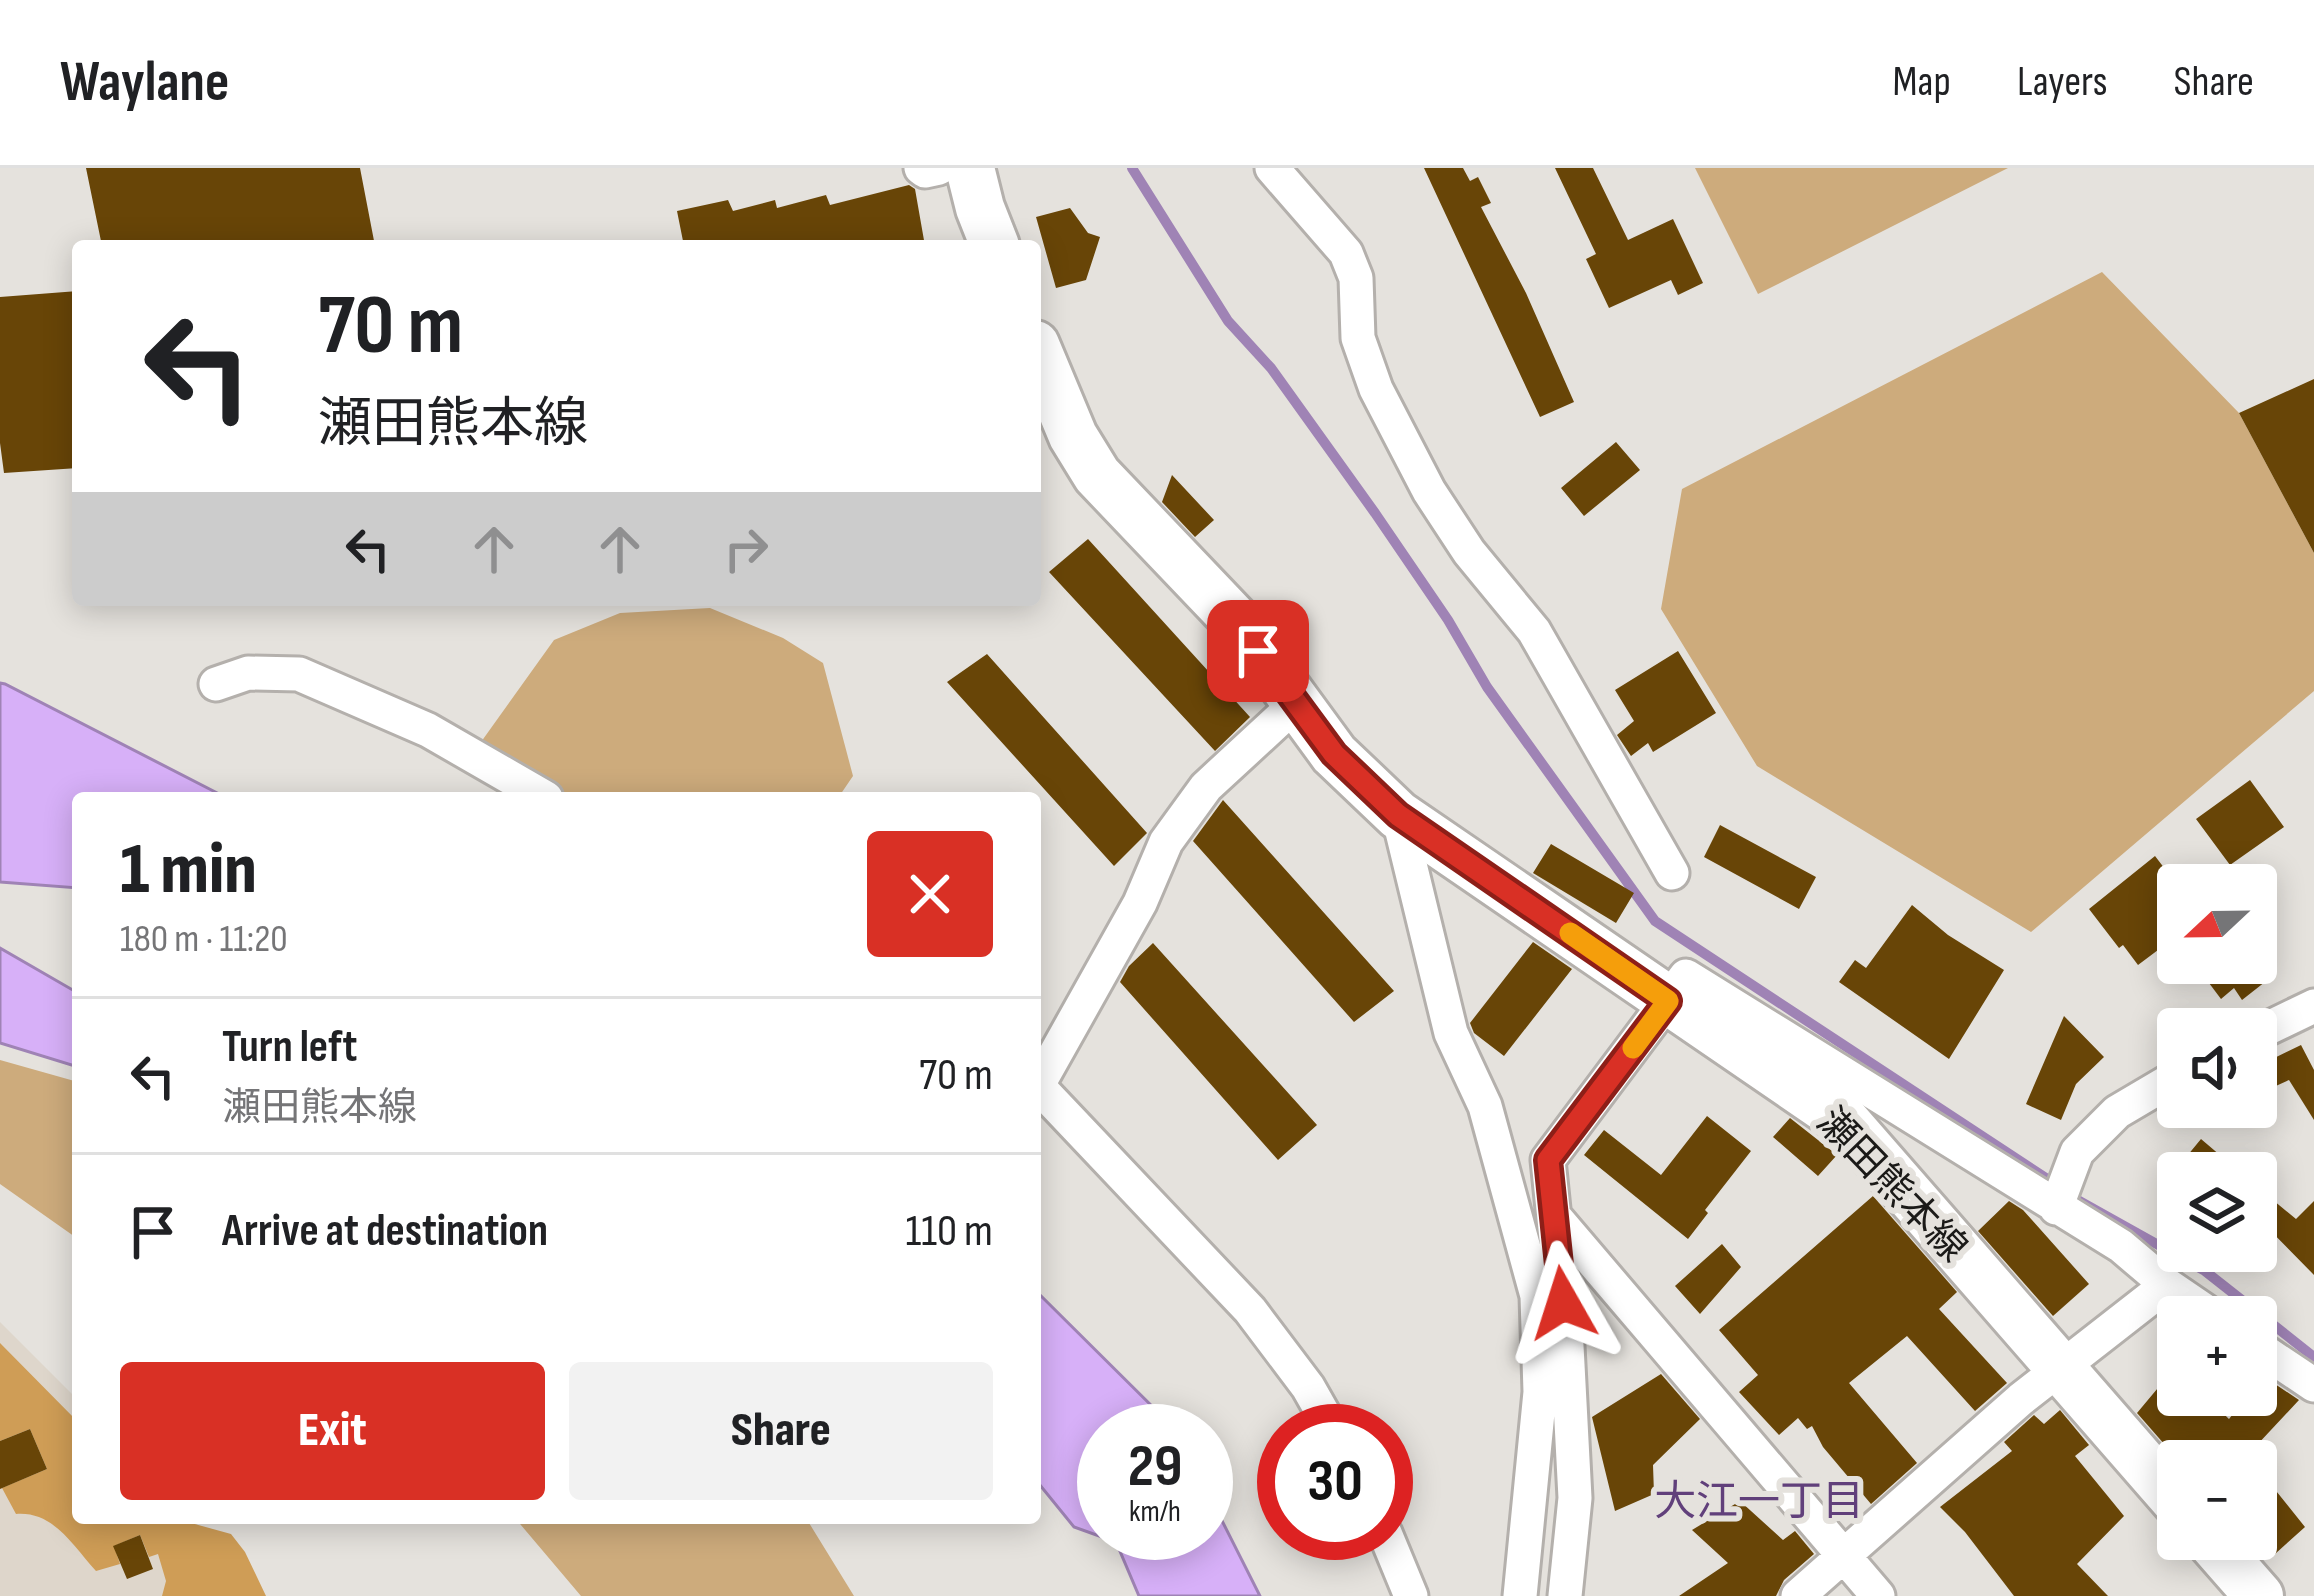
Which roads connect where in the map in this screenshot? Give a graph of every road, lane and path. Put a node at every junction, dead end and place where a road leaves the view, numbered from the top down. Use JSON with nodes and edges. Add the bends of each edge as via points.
{"nodes":[{"id":1,"x":921,"y":168,"type":"edge"},
{"id":2,"x":939,"y":168,"type":"edge"},
{"id":3,"x":970,"y":168,"type":"edge"},
{"id":4,"x":1272,"y":168,"type":"edge"},
{"id":5,"x":993,"y":240,"type":"edge"},
{"id":6,"x":1041,"y":359,"type":"edge"},
{"id":7,"x":216,"y":684,"type":"dead end"},
{"id":8,"x":1297,"y":704,"type":"junction"},
{"id":9,"x":536,"y":792,"type":"edge"},
{"id":10,"x":1398,"y":815,"type":"junction"},
{"id":11,"x":1672,"y":873,"type":"dead end"},
{"id":12,"x":1668,"y":1001,"type":"junction"},
{"id":13,"x":2314,"y":1006,"type":"edge"},
{"id":14,"x":2277,"y":1024,"type":"edge"},
{"id":15,"x":1041,"y":1075,"type":"edge"},
{"id":16,"x":2157,"y":1088,"type":"edge"},
{"id":17,"x":1041,"y":1089,"type":"edge"},
{"id":18,"x":2056,"y":1208,"type":"junction"},
{"id":19,"x":1554,"y":1216,"type":"junction"},
{"id":20,"x":2167,"y":1285,"type":"junction"},
{"id":21,"x":2183,"y":1296,"type":"edge"},
{"id":22,"x":2277,"y":1360,"type":"edge"},
{"id":23,"x":2060,"y":1368,"type":"junction"},
{"id":24,"x":2314,"y":1385,"type":"edge"},
{"id":25,"x":1318,"y":1404,"type":"edge"},
{"id":26,"x":2157,"y":1479,"type":"edge"},
{"id":27,"x":1845,"y":1556,"type":"junction"},
{"id":28,"x":1396,"y":1560,"type":"edge"},
{"id":29,"x":2228,"y":1560,"type":"edge"},
{"id":30,"x":1411,"y":1596,"type":"edge"},
{"id":31,"x":1520,"y":1596,"type":"edge"},
{"id":32,"x":1565,"y":1596,"type":"edge"},
{"id":33,"x":1798,"y":1596,"type":"edge"},
{"id":34,"x":1878,"y":1596,"type":"edge"},
{"id":35,"x":2259,"y":1596,"type":"edge"}],
"edges":[{"from":1,"to":2,"type":"street"},
{"from":3,"to":5,"type":"main road"},
{"from":4,"to":11,"type":"street","via":[[1346,253],[1356,278],[1358,338],[1429,491],[1534,632]]},
{"from":6,"to":8,"type":"main road","name":"瀬田熊本線","via":[[1097,475],[1239,624]]},
{"from":7,"to":9,"type":"street","via":[[248,673],[299,674],[428,730]]},
{"from":8,"to":10,"type":"main road","name":"瀬田熊本線","via":[[1334,754]]},
{"from":8,"to":15,"type":"street","via":[[1206,787],[1166,842]]},
{"from":10,"to":12,"type":"main road","name":"瀬田熊本線"},
{"from":10,"to":31,"type":"street","via":[[1451,1033],[1485,1106],[1537,1296],[1540,1392]]},
{"from":12,"to":18,"type":"street","via":[[1686,976]]},
{"from":12,"to":19,"type":"street","via":[[1548,1160]]},
{"from":12,"to":23,"type":"main road","name":"瀬田熊本線","via":[[1846,1122]]},
{"from":13,"to":14,"type":"street"},
{"from":16,"to":18,"type":"street","via":[[2117,1112],[2077,1152]]},
{"from":17,"to":25,"type":"street","via":[[1250,1310]]},
{"from":18,"to":20,"type":"street"},
{"from":19,"to":27,"type":"street"},
{"from":19,"to":32,"type":"street","via":[[1575,1498]]},
{"from":20,"to":21,"type":"street"},
{"from":20,"to":23,"type":"street"},
{"from":22,"to":24,"type":"street"},
{"from":23,"to":26,"type":"main road","name":"瀬田熊本線"},
{"from":23,"to":27,"type":"street"},
{"from":27,"to":33,"type":"street"},
{"from":27,"to":34,"type":"street"},
{"from":28,"to":30,"type":"street"},
{"from":29,"to":35,"type":"main road"}]}
